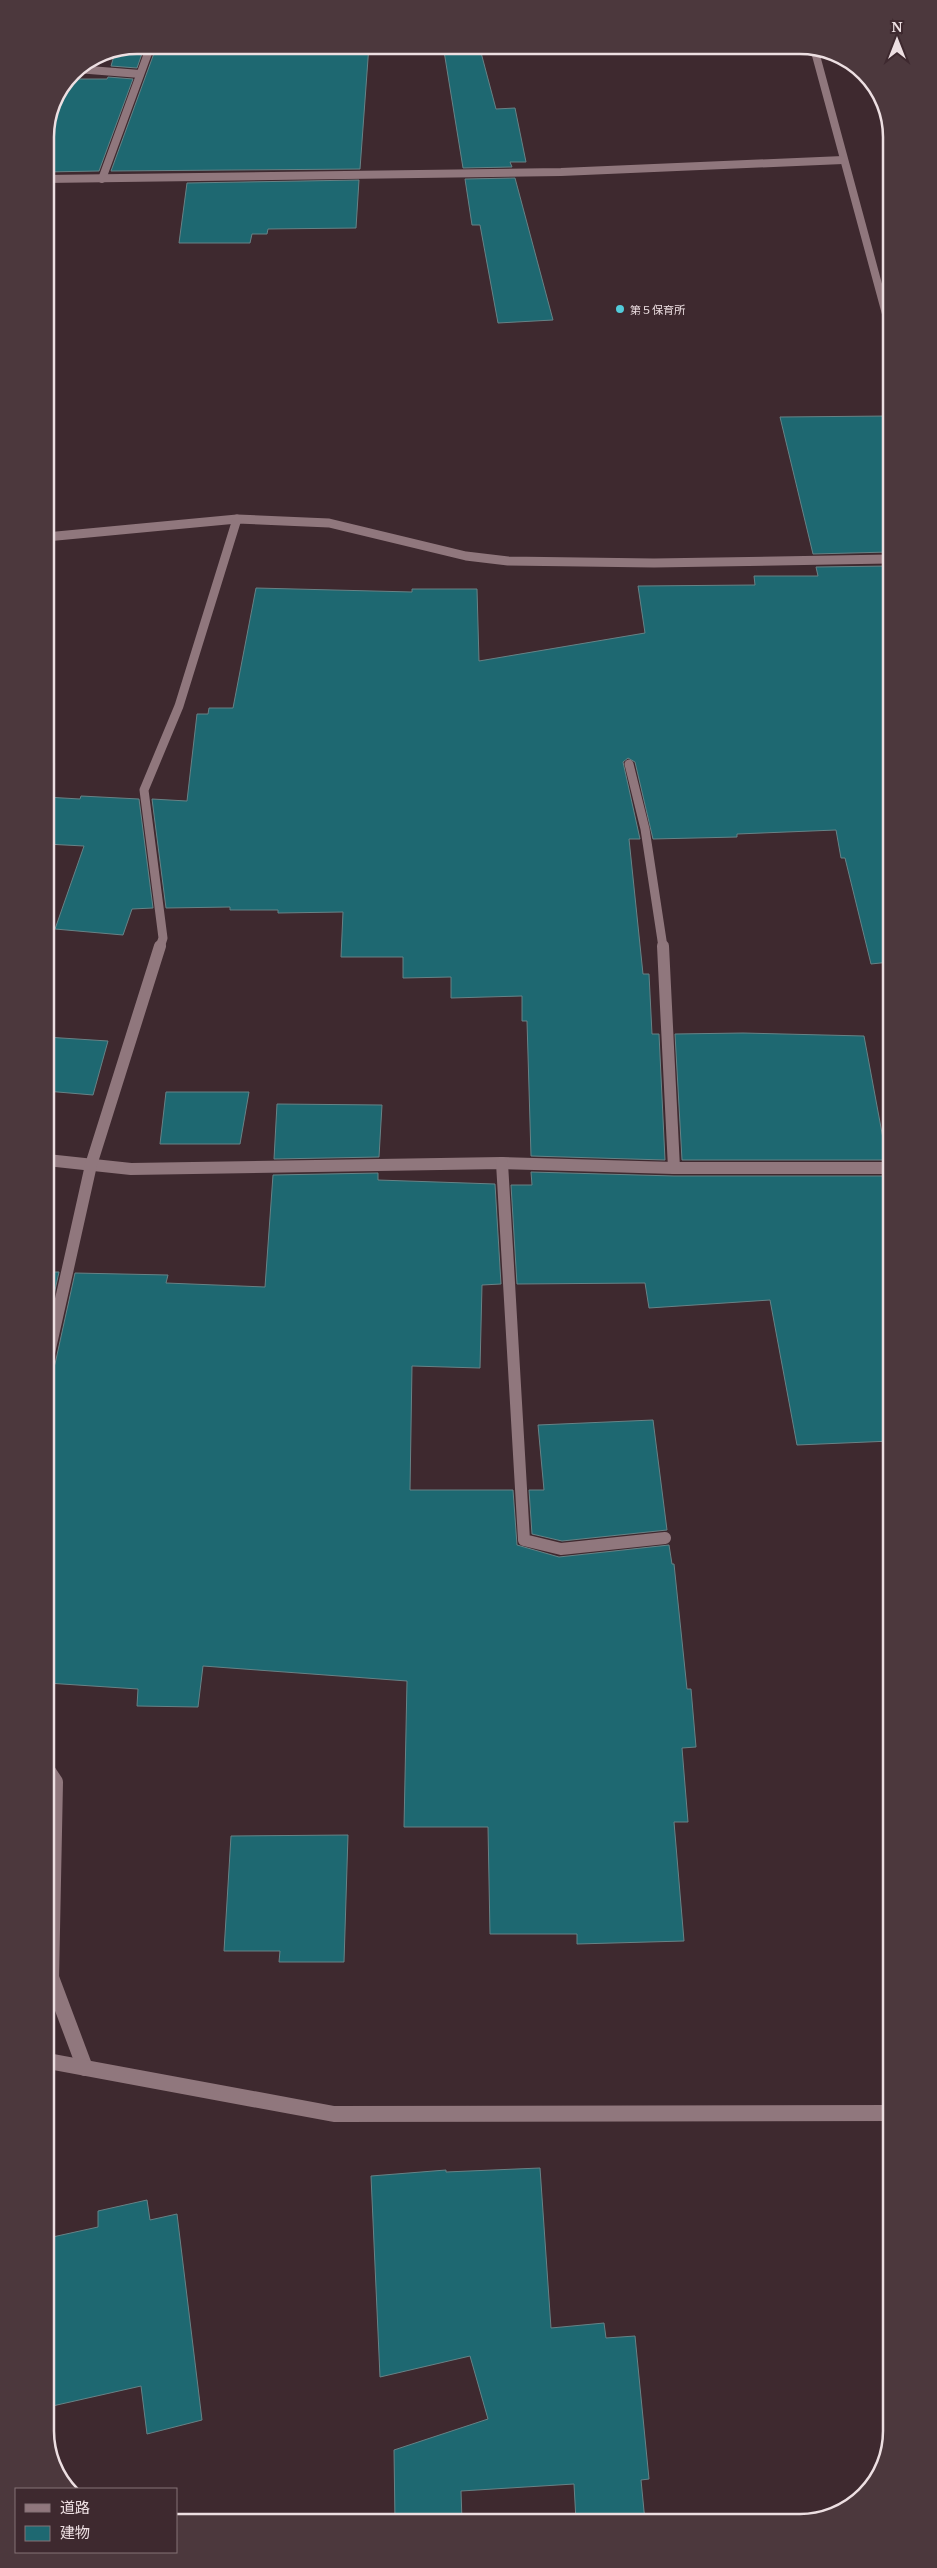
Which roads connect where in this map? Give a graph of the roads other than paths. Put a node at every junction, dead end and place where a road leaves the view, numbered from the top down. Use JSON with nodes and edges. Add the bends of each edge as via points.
{"nodes":[{"id":1,"x":148,"y":54,"type":"edge"},
{"id":2,"x":816,"y":56,"type":"edge"},
{"id":3,"x":89,"y":70,"type":"edge"},
{"id":4,"x":140,"y":74,"type":"junction"},
{"id":5,"x":843,"y":160,"type":"junction"},
{"id":6,"x":54,"y":179,"type":"edge"},
{"id":7,"x":102,"y":179,"type":"junction"},
{"id":8,"x":883,"y":303,"type":"edge"},
{"id":9,"x":237,"y":519,"type":"junction"},
{"id":10,"x":54,"y":536,"type":"edge"},
{"id":11,"x":883,"y":559,"type":"edge"},
{"id":12,"x":629,"y":764,"type":"dead end"},
{"id":13,"x":54,"y":1161,"type":"edge"},
{"id":14,"x":502,"y":1163,"type":"junction"},
{"id":15,"x":91,"y":1165,"type":"junction"},
{"id":16,"x":674,"y":1168,"type":"junction"},
{"id":17,"x":883,"y":1168,"type":"edge"},
{"id":18,"x":54,"y":1331,"type":"edge"},
{"id":19,"x":664,"y":1538,"type":"dead end"},
{"id":20,"x":54,"y":1780,"type":"edge"},
{"id":21,"x":54,"y":1820,"type":"edge"},
{"id":22,"x":54,"y":1985,"type":"edge"},
{"id":23,"x":54,"y":2062,"type":"edge"},
{"id":24,"x":85,"y":2068,"type":"junction"},
{"id":25,"x":883,"y":2113,"type":"edge"}],
"edges":[{"from":1,"to":4,"type":"street"},
{"from":2,"to":5,"type":"street"},
{"from":3,"to":4,"type":"street"},
{"from":4,"to":7,"type":"street"},
{"from":5,"to":7,"type":"street","via":[[561,172]]},
{"from":5,"to":8,"type":"street"},
{"from":6,"to":7,"type":"street"},
{"from":9,"to":10,"type":"street"},
{"from":9,"to":11,"type":"street","via":[[328,523],[466,556],[508,561],[654,563]]},
{"from":9,"to":15,"type":"street","via":[[179,706],[144,790],[163,938]]},
{"from":12,"to":16,"type":"street","via":[[645,829],[663,947]]},
{"from":13,"to":15,"type":"street"},
{"from":14,"to":15,"type":"street","via":[[131,1169]]},
{"from":14,"to":16,"type":"street"},
{"from":14,"to":19,"type":"street","via":[[524,1540],[560,1549]]},
{"from":15,"to":18,"type":"street"},
{"from":16,"to":17,"type":"street"},
{"from":20,"to":21,"type":"street"},
{"from":22,"to":24,"type":"street"},
{"from":23,"to":24,"type":"street"},
{"from":24,"to":25,"type":"street","via":[[334,2114]]}]}
